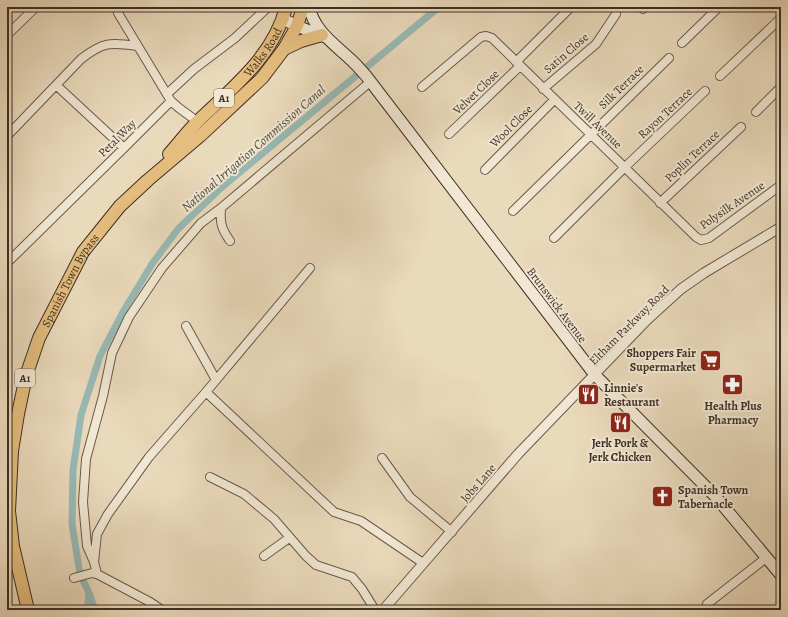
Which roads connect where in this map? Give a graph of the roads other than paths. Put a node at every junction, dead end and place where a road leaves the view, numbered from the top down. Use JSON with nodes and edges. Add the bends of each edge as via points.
{"nodes":[{"id":1,"x":36,"y":7,"type":"edge"},
{"id":2,"x":268,"y":7,"type":"edge"},
{"id":3,"x":303,"y":7,"type":"edge"},
{"id":4,"x":309,"y":7,"type":"edge"},
{"id":5,"x":571,"y":7,"type":"edge"},
{"id":6,"x":718,"y":7,"type":"edge"},
{"id":7,"x":118,"y":13,"type":"dead end"},
{"id":8,"x":285,"y":13,"type":"edge"},
{"id":9,"x":616,"y":14,"type":"dead end"},
{"id":10,"x":781,"y":18,"type":"edge"},
{"id":11,"x":296,"y":26,"type":"junction"},
{"id":12,"x":7,"y":35,"type":"edge"},
{"id":13,"x":324,"y":37,"type":"junction"},
{"id":14,"x":682,"y":43,"type":"dead end"},
{"id":15,"x":137,"y":46,"type":"junction"},
{"id":16,"x":284,"y":49,"type":"junction"},
{"id":17,"x":669,"y":58,"type":"dead end"},
{"id":18,"x":518,"y":64,"type":"junction"},
{"id":19,"x":720,"y":76,"type":"dead end"},
{"id":20,"x":369,"y":79,"type":"junction"},
{"id":21,"x":56,"y":85,"type":"junction"},
{"id":22,"x":422,"y":87,"type":"dead end"},
{"id":23,"x":781,"y":87,"type":"edge"},
{"id":24,"x":543,"y":89,"type":"junction"},
{"id":25,"x":706,"y":91,"type":"dead end"},
{"id":26,"x":169,"y":97,"type":"junction"},
{"id":27,"x":554,"y":100,"type":"junction"},
{"id":28,"x":756,"y":112,"type":"dead end"},
{"id":29,"x":198,"y":122,"type":"junction"},
{"id":30,"x":741,"y":127,"type":"dead end"},
{"id":31,"x":449,"y":134,"type":"dead end"},
{"id":32,"x":590,"y":134,"type":"junction"},
{"id":33,"x":7,"y":136,"type":"edge"},
{"id":34,"x":124,"y":148,"type":"junction"},
{"id":35,"x":624,"y":168,"type":"junction"},
{"id":36,"x":486,"y":170,"type":"dead end"},
{"id":37,"x":148,"y":180,"type":"junction"},
{"id":38,"x":781,"y":185,"type":"edge"},
{"id":39,"x":660,"y":203,"type":"junction"},
{"id":40,"x":221,"y":208,"type":"junction"},
{"id":41,"x":513,"y":211,"type":"dead end"},
{"id":42,"x":781,"y":227,"type":"edge"},
{"id":43,"x":696,"y":237,"type":"joint"},
{"id":44,"x":554,"y":238,"type":"dead end"},
{"id":45,"x":230,"y":241,"type":"dead end"},
{"id":46,"x":7,"y":263,"type":"edge"},
{"id":47,"x":310,"y":268,"type":"dead end"},
{"id":48,"x":186,"y":326,"type":"dead end"},
{"id":49,"x":595,"y":375,"type":"junction"},
{"id":50,"x":216,"y":380,"type":"junction"},
{"id":51,"x":206,"y":392,"type":"junction"},
{"id":52,"x":382,"y":458,"type":"dead end"},
{"id":53,"x":210,"y":477,"type":"dead end"},
{"id":54,"x":452,"y":532,"type":"junction"},
{"id":55,"x":289,"y":538,"type":"junction"},
{"id":56,"x":264,"y":556,"type":"dead end"},
{"id":57,"x":766,"y":558,"type":"junction"},
{"id":58,"x":94,"y":562,"type":"junction"},
{"id":59,"x":423,"y":563,"type":"junction"},
{"id":60,"x":94,"y":574,"type":"junction"},
{"id":61,"x":781,"y":575,"type":"edge"},
{"id":62,"x":74,"y":578,"type":"dead end"},
{"id":63,"x":28,"y":610,"type":"edge"},
{"id":64,"x":162,"y":610,"type":"edge"},
{"id":65,"x":375,"y":610,"type":"edge"},
{"id":66,"x":383,"y":610,"type":"edge"},
{"id":67,"x":705,"y":610,"type":"edge"}],
"edges":[{"from":1,"to":12,"type":"street"},
{"from":2,"to":26,"type":"street","name":"Petal Way","via":[[235,38],[194,68]]},
{"from":3,"to":11,"type":"main road","name":"Walks Road","number":"A1"},
{"from":4,"to":13,"type":"main road","name":"Brunswick Avenue"},
{"from":5,"to":18,"type":"street","name":"Velvet Close"},
{"from":6,"to":14,"type":"street"},
{"from":7,"to":15,"type":"street"},
{"from":8,"to":11,"type":"main road","name":"Brunswick Avenue"},
{"from":8,"to":29,"type":"main road","name":"Walks Road","number":"A1","via":[[273,40],[262,56]]},
{"from":9,"to":24,"type":"street","name":"Satin Close","via":[[596,44]]},
{"from":10,"to":19,"type":"street"},
{"from":11,"to":13,"type":"main road","name":"Brunswick Avenue"},
{"from":11,"to":16,"type":"main road","name":"Spanish Town Bypass","number":"A1"},
{"from":13,"to":16,"type":"main road","via":[[301,41]]},
{"from":13,"to":20,"type":"main road","name":"Brunswick Avenue","via":[[351,59]]},
{"from":15,"to":21,"type":"street","via":[[105,44],[82,59]]},
{"from":15,"to":26,"type":"street"},
{"from":16,"to":37,"type":"main road","name":"Spanish Town Bypass","number":"A1","via":[[262,78]]},
{"from":17,"to":32,"type":"street","name":"Silk Terrace"},
{"from":18,"to":22,"type":"street","name":"Twill Avenue","via":[[492,38],[481,37]]},
{"from":18,"to":24,"type":"street","name":"Twill Avenue"},
{"from":18,"to":31,"type":"street","name":"Velvet Close"},
{"from":20,"to":40,"type":"street"},
{"from":20,"to":49,"type":"main road","name":"Brunswick Avenue"},
{"from":21,"to":33,"type":"street"},
{"from":21,"to":34,"type":"street"},
{"from":23,"to":28,"type":"street"},
{"from":24,"to":27,"type":"street","name":"Twill Avenue"},
{"from":25,"to":35,"type":"street","name":"Rayon Terrace"},
{"from":26,"to":29,"type":"street"},
{"from":26,"to":34,"type":"street","name":"Petal Way"},
{"from":27,"to":32,"type":"street","name":"Twill Avenue"},
{"from":27,"to":36,"type":"street","name":"Wool Close"},
{"from":29,"to":37,"type":"main road","name":"Walks Road","number":"A1"},
{"from":30,"to":39,"type":"street","name":"Poplin Terrace"},
{"from":32,"to":35,"type":"street","name":"Twill Avenue"},
{"from":32,"to":41,"type":"street","name":"Silk Terrace"},
{"from":34,"to":46,"type":"street","name":"Petal Way"},
{"from":35,"to":39,"type":"street","name":"Twill Avenue"},
{"from":35,"to":44,"type":"street","name":"Rayon Terrace"},
{"from":37,"to":63,"type":"main road","name":"Spanish Town Bypass","number":"A1","via":[[120,206],[83,252],[38,338],[26,376],[12,451],[9,511],[12,546]]},
{"from":38,"to":43,"type":"street","name":"Polysilk Avenue","via":[[709,238],[701,240]]},
{"from":39,"to":43,"type":"street","name":"Twill Avenue"},
{"from":40,"to":45,"type":"street","via":[[222,230]]},
{"from":40,"to":58,"type":"street","via":[[201,223],[162,268],[130,317],[112,353],[86,459],[83,502],[87,546]]},
{"from":42,"to":49,"type":"street","name":"Eltham Parkway Road","via":[[681,289]]},
{"from":47,"to":50,"type":"street"},
{"from":48,"to":50,"type":"street"},
{"from":49,"to":54,"type":"street","name":"Jobs Lane","via":[[518,454]]},
{"from":49,"to":57,"type":"main road","name":"Brunswick Avenue","via":[[715,496]]},
{"from":50,"to":51,"type":"street"},
{"from":51,"to":58,"type":"street","via":[[148,457],[108,514],[97,534]]},
{"from":51,"to":59,"type":"street","via":[[334,512],[361,522]]},
{"from":52,"to":54,"type":"street","via":[[410,497]]},
{"from":53,"to":55,"type":"street","via":[[244,494],[274,519]]},
{"from":54,"to":59,"type":"street","name":"Jobs Lane"},
{"from":55,"to":56,"type":"street"},
{"from":55,"to":65,"type":"street","via":[[316,565],[352,576]]},
{"from":57,"to":61,"type":"main road","name":"Brunswick Avenue"},
{"from":57,"to":67,"type":"street","via":[[707,604]]},
{"from":58,"to":60,"type":"street"},
{"from":59,"to":66,"type":"street","name":"Jobs Lane"},
{"from":60,"to":62,"type":"street"},
{"from":60,"to":64,"type":"street"}]}
